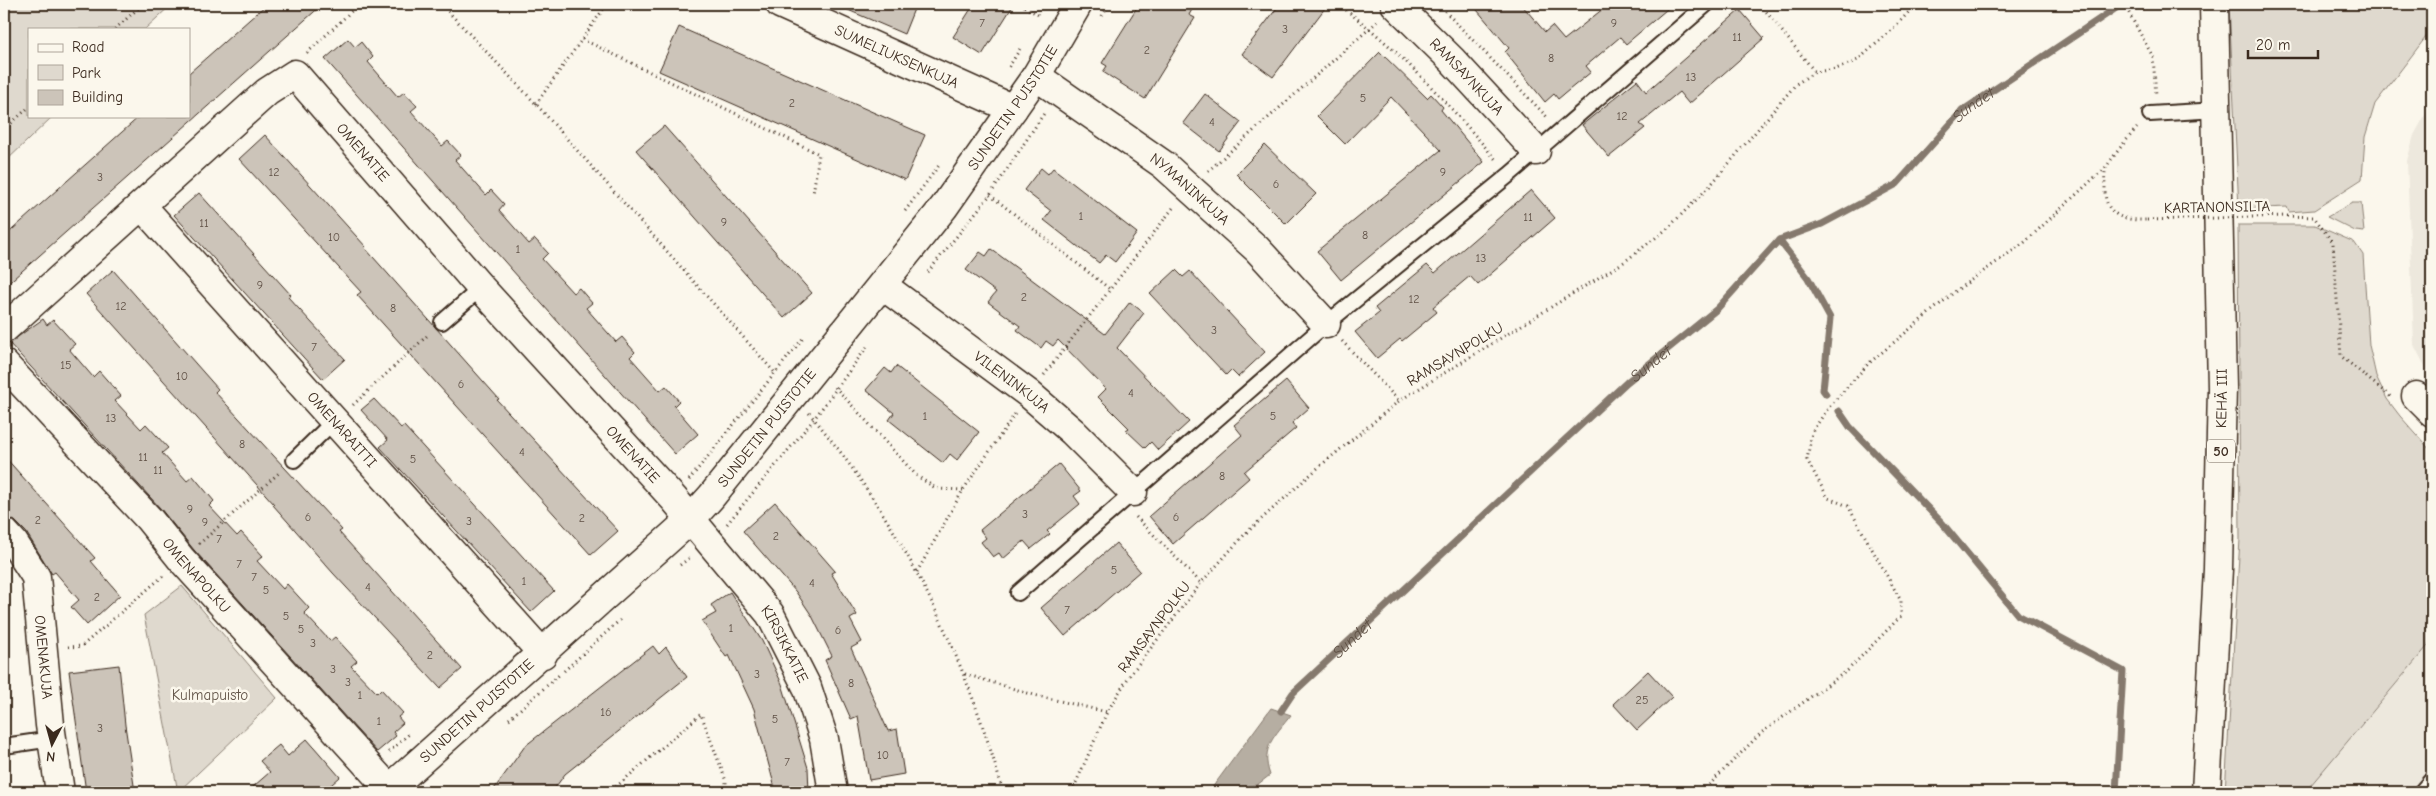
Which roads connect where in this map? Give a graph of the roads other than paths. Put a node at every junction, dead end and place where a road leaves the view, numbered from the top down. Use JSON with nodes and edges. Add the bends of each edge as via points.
{"nodes":[{"id":1,"x":780,"y":4,"type":"edge"},
{"id":2,"x":1078,"y":4,"type":"edge"},
{"id":3,"x":1396,"y":4,"type":"edge"},
{"id":4,"x":1707,"y":4,"type":"edge"},
{"id":5,"x":2214,"y":4,"type":"edge"},
{"id":6,"x":1036,"y":76,"type":"junction"},
{"id":7,"x":1002,"y":103,"type":"junction"},
{"id":8,"x":2218,"y":110,"type":"junction"},
{"id":9,"x":2150,"y":114,"type":"road end"},
{"id":10,"x":1536,"y":151,"type":"junction"},
{"id":11,"x":142,"y":206,"type":"junction"},
{"id":12,"x":882,"y":285,"type":"junction"},
{"id":13,"x":481,"y":288,"type":"junction"},
{"id":14,"x":442,"y":322,"type":"road end"},
{"id":15,"x":1326,"y":324,"type":"junction"},
{"id":16,"x":4,"y":329,"type":"edge"},
{"id":17,"x":4,"y":364,"type":"edge"},
{"id":18,"x":335,"y":420,"type":"junction"},
{"id":19,"x":294,"y":460,"type":"road end"},
{"id":20,"x":1127,"y":497,"type":"junction"},
{"id":21,"x":682,"y":509,"type":"junction"},
{"id":22,"x":4,"y":532,"type":"edge"},
{"id":23,"x":1018,"y":593,"type":"dead end"},
{"id":24,"x":543,"y":654,"type":"junction"},
{"id":25,"x":52,"y":739,"type":"junction"},
{"id":26,"x":4,"y":746,"type":"edge"},
{"id":27,"x":2432,"y":779,"type":"edge"},
{"id":28,"x":389,"y":791,"type":"edge"},
{"id":29,"x":60,"y":792,"type":"edge"},
{"id":30,"x":833,"y":792,"type":"edge"},
{"id":31,"x":2206,"y":792,"type":"edge"},
{"id":32,"x":2421,"y":792,"type":"edge"}],
"edges":[{"from":1,"to":7,"type":"main road","name":"SUMELIUKSENKUJA"},
{"from":2,"to":6,"type":"main road","name":"SUNDETIN PUISTOTIE"},
{"from":3,"to":10,"type":"main road","name":"RAMSAYNKUJA"},
{"from":4,"to":10,"type":"lane"},
{"from":5,"to":8,"type":"main road","name":"KEHÄ III","number":"50"},
{"from":6,"to":7,"type":"main road","name":"SUNDETIN PUISTOTIE"},
{"from":6,"to":15,"type":"main road","name":"NYMANINKUJA","via":[[1164,165],[1257,249]]},
{"from":7,"to":12,"type":"main road","name":"SUNDETIN PUISTOTIE","via":[[944,207]]},
{"from":8,"to":9,"type":"lane"},
{"from":8,"to":31,"type":"main road","name":"KEHÄ III","number":"50","via":[[2222,388],[2218,569]]},
{"from":10,"to":15,"type":"lane"},
{"from":11,"to":13,"type":"main road","name":"OMENATIE","via":[[267,92],[296,74]]},
{"from":11,"to":16,"type":"main road"},
{"from":11,"to":18,"type":"main road","name":"OMENARAITTI"},
{"from":12,"to":20,"type":"main road","name":"VILENINKUJA","via":[[1029,394],[1073,432]]},
{"from":12,"to":21,"type":"main road","name":"SUNDETIN PUISTOTIE","via":[[788,403]]},
{"from":13,"to":14,"type":"lane"},
{"from":13,"to":21,"type":"main road","name":"OMENATIE"},
{"from":15,"to":20,"type":"lane"},
{"from":17,"to":28,"type":"main road","name":"OMENAPOLKU","via":[[149,519]]},
{"from":18,"to":19,"type":"lane"},
{"from":18,"to":24,"type":"main road","name":"OMENARAITTI"},
{"from":20,"to":23,"type":"lane"},
{"from":21,"to":24,"type":"main road","name":"SUNDETIN PUISTOTIE"},
{"from":21,"to":30,"type":"main road","name":"KIRSIKKATIE","via":[[774,622],[807,687],[824,739]]},
{"from":22,"to":25,"type":"main road","name":"OMENAKUJA","via":[[36,577]]},
{"from":24,"to":28,"type":"main road","name":"SUNDETIN PUISTOTIE"},
{"from":25,"to":26,"type":"lane"},
{"from":25,"to":29,"type":"main road","name":"OMENAKUJA"},
{"from":27,"to":32,"type":"lane"}]}
